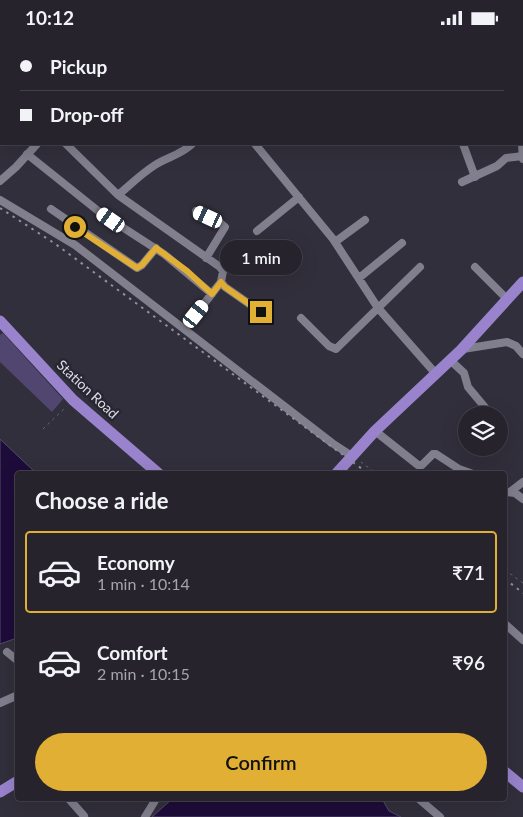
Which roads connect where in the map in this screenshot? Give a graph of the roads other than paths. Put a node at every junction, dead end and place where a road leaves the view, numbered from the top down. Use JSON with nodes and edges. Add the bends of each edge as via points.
{"nodes":[{"id":1,"x":36,"y":145,"type":"edge"},
{"id":2,"x":67,"y":145,"type":"edge"},
{"id":3,"x":256,"y":145,"type":"edge"},
{"id":4,"x":463,"y":145,"type":"edge"},
{"id":5,"x":186,"y":146,"type":"edge"},
{"id":6,"x":27,"y":154,"type":"junction"},
{"id":7,"x":523,"y":156,"type":"edge"},
{"id":8,"x":523,"y":161,"type":"edge"},
{"id":9,"x":475,"y":177,"type":"junction"},
{"id":10,"x":0,"y":181,"type":"edge"},
{"id":11,"x":462,"y":182,"type":"dead end"},
{"id":12,"x":118,"y":195,"type":"junction"},
{"id":13,"x":299,"y":197,"type":"junction"},
{"id":14,"x":0,"y":200,"type":"edge"},
{"id":15,"x":51,"y":209,"type":"dead end"},
{"id":16,"x":196,"y":211,"type":"dead end"},
{"id":17,"x":365,"y":220,"type":"dead end"},
{"id":18,"x":257,"y":231,"type":"dead end"},
{"id":19,"x":335,"y":242,"type":"junction"},
{"id":20,"x":402,"y":243,"type":"dead end"},
{"id":21,"x":156,"y":248,"type":"junction"},
{"id":22,"x":206,"y":257,"type":"junction"},
{"id":23,"x":420,"y":267,"type":"dead end"},
{"id":24,"x":475,"y":267,"type":"dead end"},
{"id":25,"x":358,"y":278,"type":"junction"},
{"id":26,"x":221,"y":282,"type":"junction"},
{"id":27,"x":523,"y":282,"type":"edge"},
{"id":28,"x":212,"y":294,"type":"junction"},
{"id":29,"x":507,"y":299,"type":"junction"},
{"id":30,"x":378,"y":307,"type":"junction"},
{"id":31,"x":261,"y":312,"type":"dead end"},
{"id":32,"x":196,"y":314,"type":"dead end"},
{"id":33,"x":301,"y":318,"type":"dead end"},
{"id":34,"x":0,"y":321,"type":"edge"},
{"id":35,"x":461,"y":350,"type":"junction"},
{"id":36,"x":523,"y":354,"type":"edge"},
{"id":37,"x":450,"y":360,"type":"junction"},
{"id":38,"x":436,"y":374,"type":"junction"},
{"id":39,"x":484,"y":406,"type":"edge"},
{"id":40,"x":376,"y":431,"type":"junction"},
{"id":41,"x":352,"y":456,"type":"junction"},
{"id":42,"x":156,"y":471,"type":"edge"},
{"id":43,"x":338,"y":471,"type":"edge"},
{"id":44,"x":465,"y":471,"type":"edge"},
{"id":45,"x":523,"y":482,"type":"edge"},
{"id":46,"x":508,"y":492,"type":"edge"},
{"id":47,"x":523,"y":499,"type":"edge"},
{"id":48,"x":507,"y":626,"type":"edge"},
{"id":49,"x":523,"y":640,"type":"edge"},
{"id":50,"x":7,"y":651,"type":"dead end"},
{"id":51,"x":15,"y":658,"type":"edge"},
{"id":52,"x":15,"y":696,"type":"edge"},
{"id":53,"x":0,"y":703,"type":"edge"},
{"id":54,"x":507,"y":774,"type":"edge"},
{"id":55,"x":15,"y":783,"type":"edge"},
{"id":56,"x":523,"y":787,"type":"edge"},
{"id":57,"x":0,"y":791,"type":"edge"},
{"id":58,"x":71,"y":801,"type":"edge"},
{"id":59,"x":155,"y":801,"type":"edge"},
{"id":60,"x":421,"y":801,"type":"edge"},
{"id":61,"x":84,"y":816,"type":"edge"},
{"id":62,"x":145,"y":817,"type":"edge"},
{"id":63,"x":440,"y":817,"type":"edge"}],
"edges":[{"from":1,"to":6,"type":"street"},
{"from":2,"to":12,"type":"street"},
{"from":3,"to":13,"type":"street"},
{"from":4,"to":9,"type":"street"},
{"from":5,"to":12,"type":"street","via":[[155,165]]},
{"from":6,"to":10,"type":"street"},
{"from":6,"to":21,"type":"street","via":[[102,213]]},
{"from":7,"to":8,"type":"street"},
{"from":7,"to":9,"type":"street","via":[[506,158]]},
{"from":9,"to":11,"type":"street"},
{"from":12,"to":22,"type":"street"},
{"from":13,"to":18,"type":"street"},
{"from":13,"to":19,"type":"street"},
{"from":14,"to":41,"type":"street","via":[[75,245]]},
{"from":15,"to":21,"type":"street","via":[[137,268]]},
{"from":16,"to":22,"type":"street","via":[[224,227]]},
{"from":17,"to":19,"type":"street"},
{"from":19,"to":25,"type":"street"},
{"from":20,"to":25,"type":"street"},
{"from":21,"to":28,"type":"street"},
{"from":22,"to":26,"type":"street","via":[[223,271]]},
{"from":23,"to":30,"type":"street"},
{"from":24,"to":29,"type":"street"},
{"from":25,"to":30,"type":"street"},
{"from":26,"to":28,"type":"street"},
{"from":26,"to":31,"type":"street"},
{"from":27,"to":29,"type":"main road"},
{"from":28,"to":32,"type":"street"},
{"from":29,"to":35,"type":"main road"},
{"from":30,"to":33,"type":"street","via":[[336,349]]},
{"from":30,"to":38,"type":"street"},
{"from":34,"to":42,"type":"main road","name":"Station Road","via":[[74,400]]},
{"from":35,"to":36,"type":"street","via":[[507,342]]},
{"from":35,"to":37,"type":"main road"},
{"from":37,"to":38,"type":"main road"},
{"from":37,"to":39,"type":"street","via":[[464,373],[468,387]]},
{"from":38,"to":40,"type":"main road"},
{"from":40,"to":41,"type":"main road"},
{"from":40,"to":44,"type":"street","via":[[418,465],[436,454]]},
{"from":41,"to":43,"type":"main road"},
{"from":45,"to":46,"type":"street"},
{"from":46,"to":47,"type":"street"},
{"from":48,"to":49,"type":"street"},
{"from":50,"to":51,"type":"street"},
{"from":52,"to":53,"type":"street"},
{"from":54,"to":56,"type":"main road"},
{"from":55,"to":57,"type":"main road"},
{"from":58,"to":61,"type":"street"},
{"from":59,"to":62,"type":"street"},
{"from":60,"to":63,"type":"street"}]}
